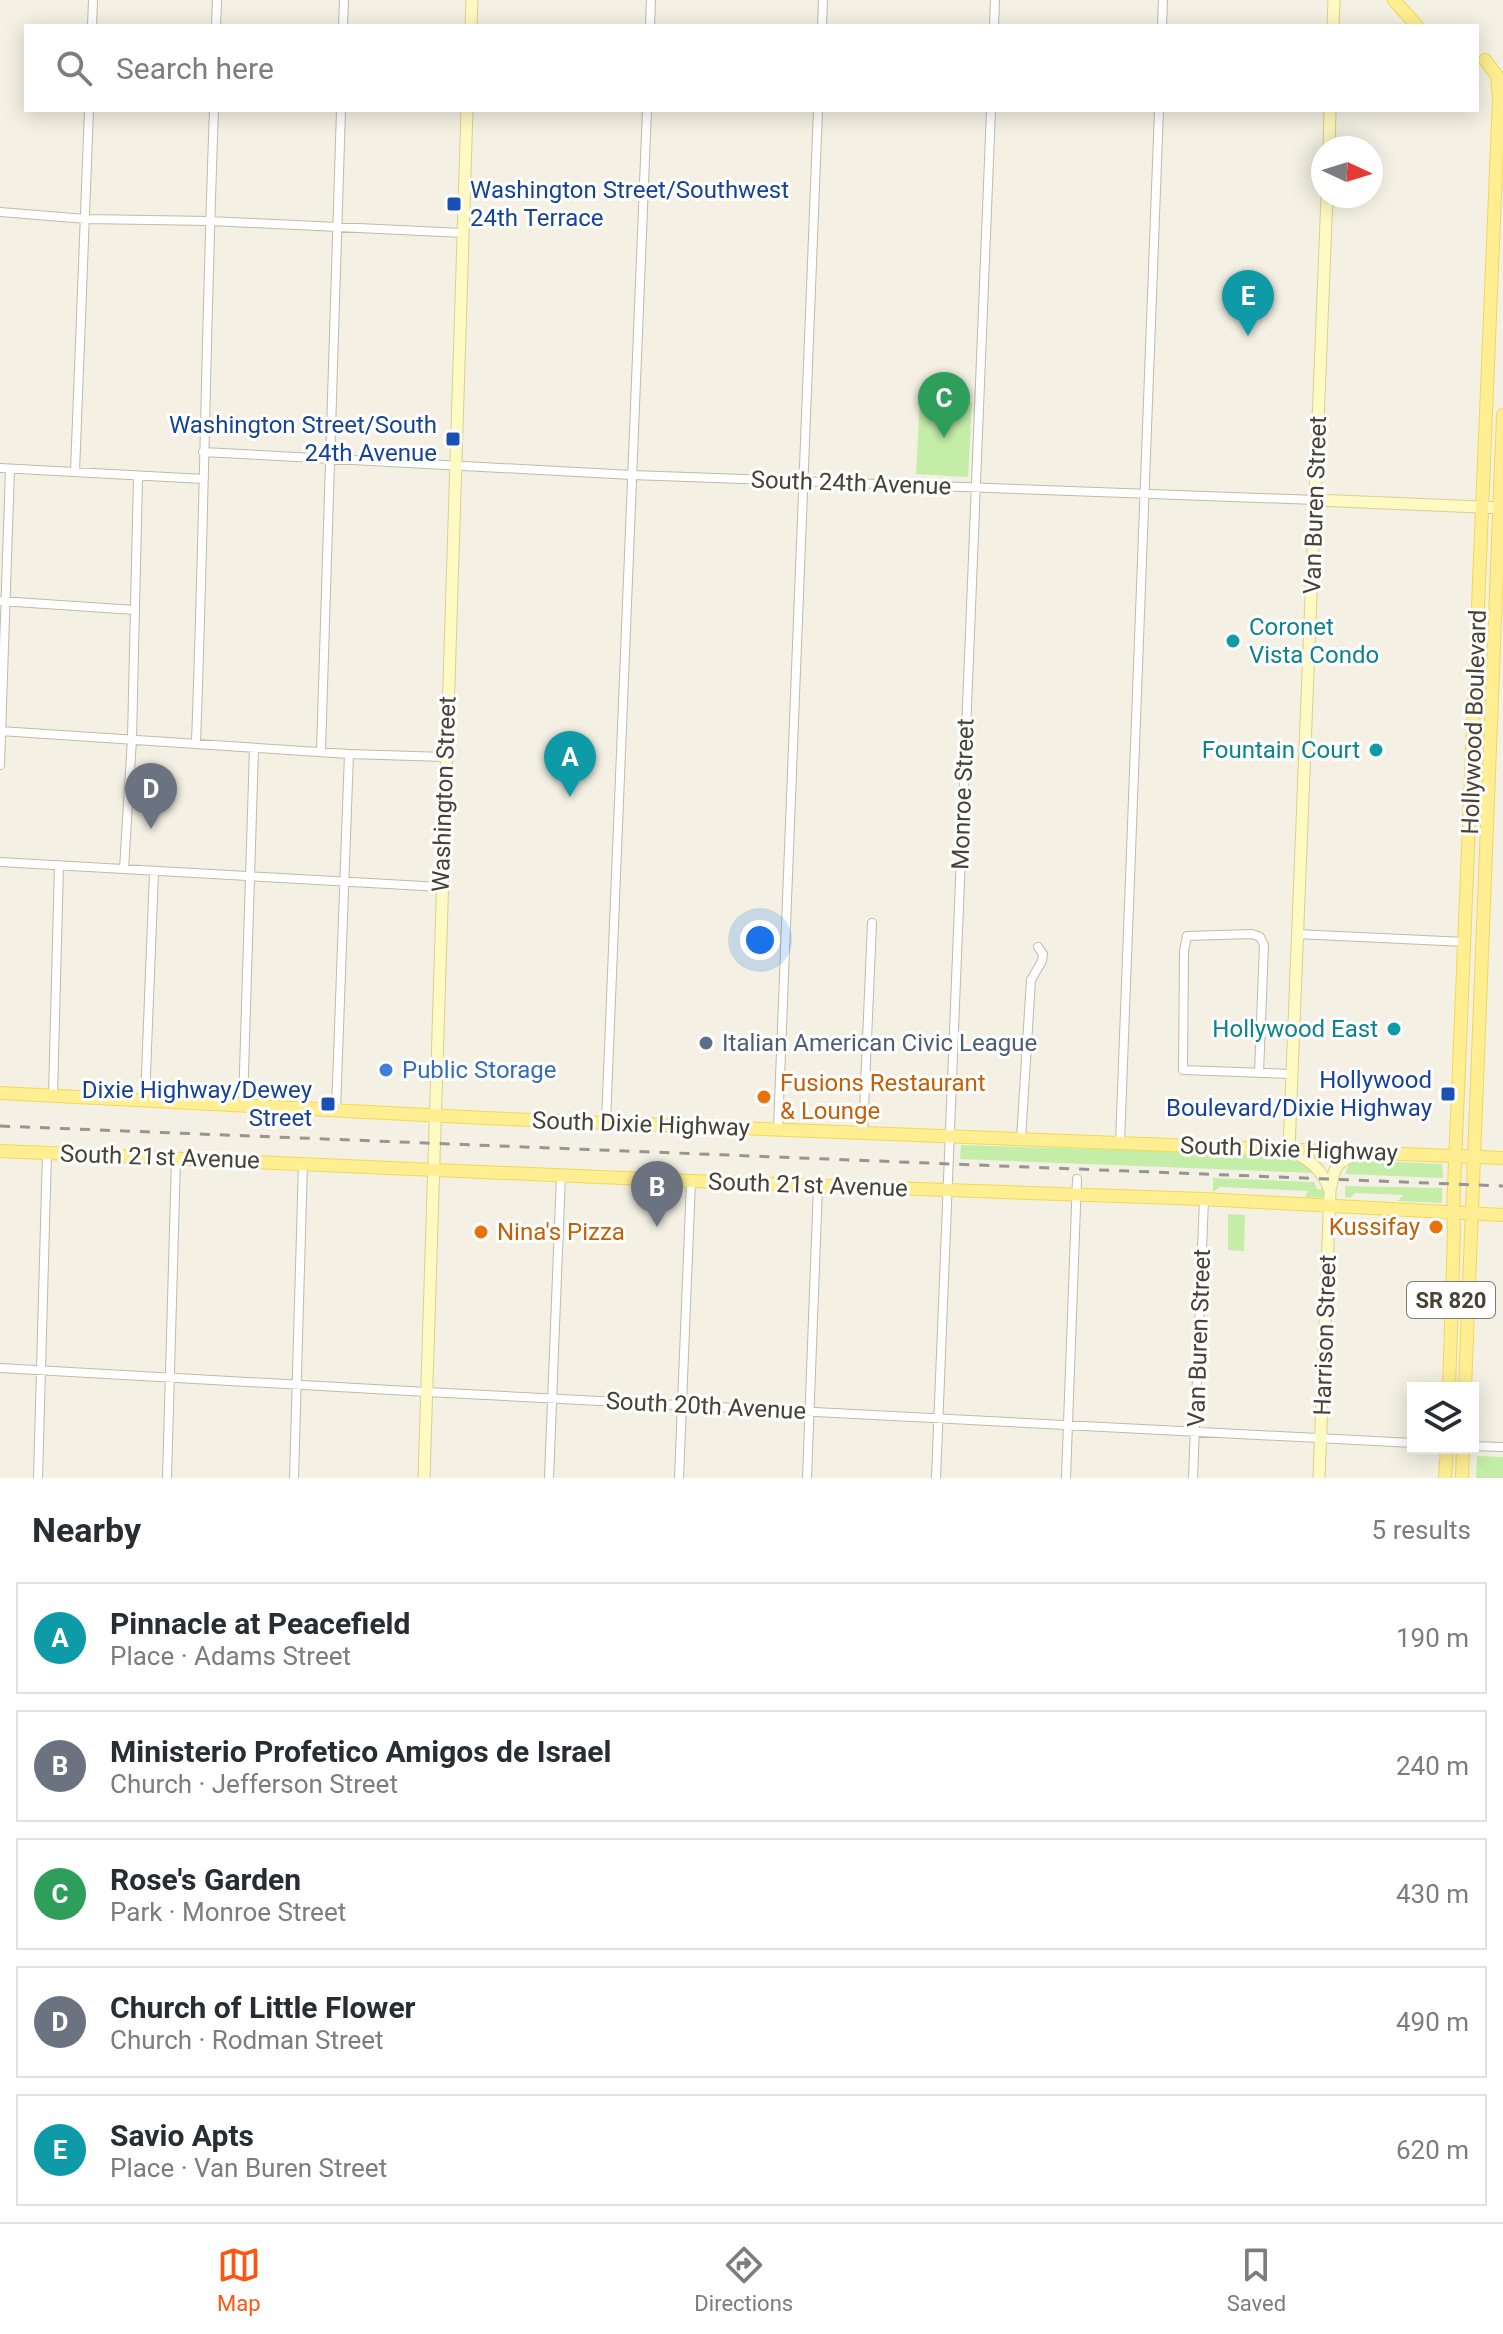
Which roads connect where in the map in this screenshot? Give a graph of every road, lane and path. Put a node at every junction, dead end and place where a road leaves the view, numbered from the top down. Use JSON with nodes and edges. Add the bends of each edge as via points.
{"nodes":[{"id":1,"x":93,"y":0,"type":"edge"},
{"id":2,"x":217,"y":0,"type":"edge"},
{"id":3,"x":344,"y":0,"type":"edge"},
{"id":4,"x":472,"y":0,"type":"edge"},
{"id":5,"x":651,"y":0,"type":"edge"},
{"id":6,"x":823,"y":0,"type":"edge"},
{"id":7,"x":995,"y":0,"type":"edge"},
{"id":8,"x":1163,"y":0,"type":"edge"},
{"id":9,"x":1334,"y":0,"type":"edge"},
{"id":10,"x":1394,"y":0,"type":"edge"},
{"id":11,"x":92,"y":24,"type":"edge"},
{"id":12,"x":216,"y":24,"type":"edge"},
{"id":13,"x":343,"y":24,"type":"edge"},
{"id":14,"x":471,"y":24,"type":"edge"},
{"id":15,"x":650,"y":24,"type":"edge"},
{"id":16,"x":822,"y":24,"type":"edge"},
{"id":17,"x":994,"y":24,"type":"edge"},
{"id":18,"x":1162,"y":24,"type":"edge"},
{"id":19,"x":1333,"y":24,"type":"edge"},
{"id":20,"x":1415,"y":24,"type":"edge"},
{"id":21,"x":1481,"y":59,"type":"edge"},
{"id":22,"x":1503,"y":62,"type":"edge"},
{"id":23,"x":89,"y":112,"type":"edge"},
{"id":24,"x":214,"y":112,"type":"edge"},
{"id":25,"x":341,"y":112,"type":"edge"},
{"id":26,"x":467,"y":112,"type":"edge"},
{"id":27,"x":647,"y":112,"type":"edge"},
{"id":28,"x":818,"y":112,"type":"edge"},
{"id":29,"x":991,"y":112,"type":"edge"},
{"id":30,"x":1159,"y":112,"type":"edge"},
{"id":31,"x":1330,"y":112,"type":"edge"},
{"id":32,"x":1329,"y":136,"type":"edge"},
{"id":33,"x":1327,"y":208,"type":"edge"},
{"id":34,"x":0,"y":212,"type":"edge"},
{"id":35,"x":86,"y":219,"type":"junction"},
{"id":36,"x":210,"y":221,"type":"junction"},
{"id":37,"x":338,"y":228,"type":"junction"},
{"id":38,"x":463,"y":233,"type":"junction"},
{"id":39,"x":1503,"y":415,"type":"edge"},
{"id":40,"x":203,"y":452,"type":"junction"},
{"id":41,"x":330,"y":459,"type":"junction"},
{"id":42,"x":455,"y":466,"type":"junction"},
{"id":43,"x":0,"y":468,"type":"edge"},
{"id":44,"x":10,"y":469,"type":"junction"},
{"id":45,"x":75,"y":472,"type":"junction"},
{"id":46,"x":632,"y":475,"type":"junction"},
{"id":47,"x":138,"y":477,"type":"junction"},
{"id":48,"x":204,"y":479,"type":"junction"},
{"id":49,"x":803,"y":481,"type":"junction"},
{"id":50,"x":976,"y":487,"type":"junction"},
{"id":51,"x":1144,"y":493,"type":"junction"},
{"id":52,"x":1316,"y":500,"type":"junction"},
{"id":53,"x":1483,"y":507,"type":"junction"},
{"id":54,"x":1501,"y":508,"type":"edge"},
{"id":55,"x":3,"y":601,"type":"edge"},
{"id":56,"x":135,"y":610,"type":"junction"},
{"id":57,"x":1479,"y":617,"type":"junction"},
{"id":58,"x":1493,"y":656,"type":"junction"},
{"id":59,"x":1,"y":731,"type":"edge"},
{"id":60,"x":132,"y":739,"type":"junction"},
{"id":61,"x":196,"y":742,"type":"junction"},
{"id":62,"x":254,"y":748,"type":"junction"},
{"id":63,"x":321,"y":751,"type":"junction"},
{"id":64,"x":349,"y":754,"type":"junction"},
{"id":65,"x":445,"y":757,"type":"junction"},
{"id":66,"x":0,"y":765,"type":"edge"},
{"id":67,"x":0,"y":862,"type":"edge"},
{"id":68,"x":59,"y":865,"type":"junction"},
{"id":69,"x":124,"y":869,"type":"junction"},
{"id":70,"x":154,"y":872,"type":"junction"},
{"id":71,"x":249,"y":878,"type":"junction"},
{"id":72,"x":345,"y":883,"type":"junction"},
{"id":73,"x":441,"y":887,"type":"junction"},
{"id":74,"x":872,"y":923,"type":"dead end"},
{"id":75,"x":1297,"y":934,"type":"junction"},
{"id":76,"x":1465,"y":942,"type":"junction"},
{"id":77,"x":1038,"y":947,"type":"dead end"},
{"id":78,"x":1477,"y":1064,"type":"junction"},
{"id":79,"x":1460,"y":1067,"type":"junction"},
{"id":80,"x":1259,"y":1073,"type":"junction"},
{"id":81,"x":1292,"y":1074,"type":"junction"},
{"id":82,"x":0,"y":1093,"type":"edge"},
{"id":83,"x":53,"y":1096,"type":"junction"},
{"id":84,"x":145,"y":1099,"type":"junction"},
{"id":85,"x":243,"y":1104,"type":"junction"},
{"id":86,"x":336,"y":1110,"type":"junction"},
{"id":87,"x":435,"y":1115,"type":"junction"},
{"id":88,"x":606,"y":1122,"type":"junction"},
{"id":89,"x":778,"y":1129,"type":"junction"},
{"id":90,"x":863,"y":1133,"type":"junction"},
{"id":91,"x":950,"y":1136,"type":"junction"},
{"id":92,"x":1021,"y":1139,"type":"junction"},
{"id":93,"x":1120,"y":1143,"type":"junction"},
{"id":94,"x":1289,"y":1149,"type":"junction"},
{"id":95,"x":0,"y":1151,"type":"edge"},
{"id":96,"x":47,"y":1152,"type":"junction"},
{"id":97,"x":1367,"y":1152,"type":"junction"},
{"id":98,"x":1464,"y":1156,"type":"junction"},
{"id":99,"x":1503,"y":1158,"type":"edge"},
{"id":100,"x":176,"y":1159,"type":"junction"},
{"id":101,"x":303,"y":1163,"type":"junction"},
{"id":102,"x":434,"y":1169,"type":"junction"},
{"id":103,"x":561,"y":1175,"type":"junction"},
{"id":104,"x":1077,"y":1179,"type":"dead end"},
{"id":105,"x":691,"y":1181,"type":"junction"},
{"id":106,"x":818,"y":1186,"type":"junction"},
{"id":107,"x":948,"y":1188,"type":"junction"},
{"id":108,"x":1330,"y":1191,"type":"junction"},
{"id":109,"x":1077,"y":1194,"type":"junction"},
{"id":110,"x":1204,"y":1199,"type":"junction"},
{"id":111,"x":1330,"y":1205,"type":"junction"},
{"id":112,"x":1453,"y":1212,"type":"junction"},
{"id":113,"x":1472,"y":1213,"type":"junction"},
{"id":114,"x":1503,"y":1215,"type":"edge"},
{"id":115,"x":0,"y":1368,"type":"edge"},
{"id":116,"x":41,"y":1370,"type":"junction"},
{"id":117,"x":170,"y":1377,"type":"junction"},
{"id":118,"x":1449,"y":1382,"type":"edge"},
{"id":119,"x":1465,"y":1382,"type":"edge"},
{"id":120,"x":297,"y":1384,"type":"junction"},
{"id":121,"x":427,"y":1392,"type":"junction"},
{"id":122,"x":552,"y":1398,"type":"junction"},
{"id":123,"x":682,"y":1405,"type":"junction"},
{"id":124,"x":809,"y":1412,"type":"junction"},
{"id":125,"x":939,"y":1418,"type":"junction"},
{"id":126,"x":1068,"y":1424,"type":"junction"},
{"id":127,"x":1195,"y":1431,"type":"junction"},
{"id":128,"x":1321,"y":1438,"type":"junction"},
{"id":129,"x":1407,"y":1443,"type":"edge"},
{"id":130,"x":1479,"y":1446,"type":"edge"},
{"id":131,"x":1503,"y":1447,"type":"edge"},
{"id":132,"x":1447,"y":1454,"type":"edge"},
{"id":133,"x":1463,"y":1454,"type":"edge"},
{"id":134,"x":38,"y":1478,"type":"edge"},
{"id":135,"x":167,"y":1478,"type":"edge"},
{"id":136,"x":294,"y":1478,"type":"edge"},
{"id":137,"x":424,"y":1478,"type":"edge"},
{"id":138,"x":549,"y":1478,"type":"edge"},
{"id":139,"x":679,"y":1478,"type":"edge"},
{"id":140,"x":807,"y":1478,"type":"edge"},
{"id":141,"x":936,"y":1478,"type":"edge"},
{"id":142,"x":1066,"y":1478,"type":"edge"},
{"id":143,"x":1193,"y":1478,"type":"edge"},
{"id":144,"x":1319,"y":1478,"type":"edge"},
{"id":145,"x":1445,"y":1478,"type":"edge"},
{"id":146,"x":1462,"y":1478,"type":"edge"}],
"edges":[{"from":1,"to":11,"type":"street"},
{"from":2,"to":12,"type":"street"},
{"from":3,"to":13,"type":"street"},
{"from":4,"to":14,"type":"street"},
{"from":5,"to":15,"type":"street"},
{"from":6,"to":16,"type":"street"},
{"from":7,"to":17,"type":"street"},
{"from":8,"to":18,"type":"street"},
{"from":9,"to":19,"type":"street"},
{"from":10,"to":20,"type":"main road"},
{"from":21,"to":22,"type":"main road"},
{"from":21,"to":53,"type":"main road","name":"Hollywood Boulevard","number":"SR 820","via":[[1497,76],[1499,98]]},
{"from":23,"to":35,"type":"street"},
{"from":24,"to":36,"type":"street"},
{"from":25,"to":37,"type":"street"},
{"from":26,"to":38,"type":"street","name":"Washington Street"},
{"from":27,"to":46,"type":"street"},
{"from":28,"to":49,"type":"street"},
{"from":29,"to":50,"type":"street","name":"Monroe Street"},
{"from":30,"to":51,"type":"street"},
{"from":31,"to":32,"type":"street"},
{"from":33,"to":52,"type":"street","name":"Van Buren Street"},
{"from":34,"to":35,"type":"street"},
{"from":35,"to":36,"type":"street"},
{"from":35,"to":45,"type":"street"},
{"from":36,"to":37,"type":"street"},
{"from":36,"to":40,"type":"street"},
{"from":37,"to":38,"type":"street"},
{"from":37,"to":41,"type":"street"},
{"from":38,"to":42,"type":"street","name":"Washington Street"},
{"from":39,"to":54,"type":"main road","name":"Hollywood Boulevard","number":"SR 820"},
{"from":40,"to":41,"type":"street","name":"South 24th Avenue"},
{"from":40,"to":48,"type":"street"},
{"from":41,"to":42,"type":"street","name":"South 24th Avenue"},
{"from":41,"to":63,"type":"street"},
{"from":42,"to":46,"type":"street","name":"South 24th Avenue"},
{"from":42,"to":65,"type":"street","name":"Washington Street"},
{"from":43,"to":44,"type":"street"},
{"from":44,"to":45,"type":"street"},
{"from":44,"to":55,"type":"street"},
{"from":45,"to":47,"type":"street"},
{"from":46,"to":49,"type":"street","name":"South 24th Avenue"},
{"from":46,"to":88,"type":"street"},
{"from":47,"to":48,"type":"street"},
{"from":47,"to":56,"type":"street"},
{"from":48,"to":61,"type":"street"},
{"from":49,"to":50,"type":"street","name":"South 24th Avenue"},
{"from":49,"to":89,"type":"street"},
{"from":50,"to":51,"type":"street","name":"South 24th Avenue"},
{"from":50,"to":91,"type":"street","name":"Monroe Street"},
{"from":51,"to":52,"type":"street","name":"South 24th Avenue"},
{"from":51,"to":93,"type":"street"},
{"from":52,"to":53,"type":"street","name":"South 24th Avenue"},
{"from":52,"to":75,"type":"street","name":"Van Buren Street"},
{"from":53,"to":54,"type":"street","name":"South 24th Avenue"},
{"from":53,"to":57,"type":"main road","name":"Hollywood Boulevard","number":"SR 820"},
{"from":54,"to":58,"type":"main road","name":"Hollywood Boulevard","number":"SR 820"},
{"from":55,"to":56,"type":"street"},
{"from":55,"to":59,"type":"street"},
{"from":56,"to":60,"type":"street"},
{"from":57,"to":58,"type":"main road","via":[[1484,651]]},
{"from":57,"to":76,"type":"main road","name":"Hollywood Boulevard","number":"SR 820"},
{"from":58,"to":78,"type":"main road","name":"Hollywood Boulevard","number":"SR 820"},
{"from":59,"to":60,"type":"street"},
{"from":59,"to":66,"type":"street"},
{"from":60,"to":61,"type":"street"},
{"from":60,"to":69,"type":"street"},
{"from":61,"to":62,"type":"street"},
{"from":62,"to":63,"type":"street"},
{"from":62,"to":71,"type":"street"},
{"from":63,"to":64,"type":"street"},
{"from":64,"to":65,"type":"street"},
{"from":64,"to":72,"type":"street"},
{"from":65,"to":73,"type":"street","name":"Washington Street"},
{"from":67,"to":68,"type":"street"},
{"from":68,"to":69,"type":"street"},
{"from":68,"to":83,"type":"street"},
{"from":69,"to":70,"type":"street"},
{"from":70,"to":71,"type":"street"},
{"from":70,"to":84,"type":"street"},
{"from":71,"to":72,"type":"street"},
{"from":71,"to":85,"type":"street"},
{"from":72,"to":73,"type":"street"},
{"from":72,"to":86,"type":"street"},
{"from":73,"to":87,"type":"street","name":"Washington Street"},
{"from":74,"to":90,"type":"street"},
{"from":75,"to":76,"type":"street"},
{"from":75,"to":81,"type":"street","name":"Van Buren Street"},
{"from":76,"to":79,"type":"main road","name":"Hollywood Boulevard","number":"SR 820"},
{"from":77,"to":92,"type":"street","via":[[1043,954],[1031,980]]},
{"from":78,"to":79,"type":"main road"},
{"from":78,"to":98,"type":"main road","name":"Hollywood Boulevard","number":"SR 820"},
{"from":79,"to":98,"type":"main road","name":"Hollywood Boulevard","number":"SR 820"},
{"from":80,"to":80,"type":"street","via":[[1264,945],[1260,937],[1187,936],[1183,1070]]},
{"from":80,"to":81,"type":"street"},
{"from":81,"to":94,"type":"street","name":"Van Buren Street"},
{"from":82,"to":83,"type":"main road","name":"South Dixie Highway"},
{"from":83,"to":84,"type":"main road","name":"South Dixie Highway"},
{"from":84,"to":85,"type":"main road","name":"South Dixie Highway"},
{"from":85,"to":86,"type":"main road","name":"South Dixie Highway"},
{"from":86,"to":87,"type":"main road","name":"South Dixie Highway"},
{"from":87,"to":88,"type":"main road","name":"South Dixie Highway"},
{"from":87,"to":102,"type":"street","name":"Washington Street"},
{"from":88,"to":89,"type":"main road","name":"South Dixie Highway"},
{"from":89,"to":90,"type":"main road","name":"South Dixie Highway"},
{"from":90,"to":91,"type":"main road","name":"South Dixie Highway"},
{"from":91,"to":92,"type":"main road","name":"South Dixie Highway"},
{"from":91,"to":107,"type":"street","name":"Monroe Street"},
{"from":92,"to":93,"type":"main road","name":"South Dixie Highway"},
{"from":93,"to":94,"type":"main road","name":"South Dixie Highway"},
{"from":94,"to":97,"type":"main road","name":"South Dixie Highway"},
{"from":94,"to":108,"type":"street","via":[[1314,1164]]},
{"from":95,"to":96,"type":"main road","name":"South 21st Avenue"},
{"from":96,"to":100,"type":"main road","name":"South 21st Avenue"},
{"from":96,"to":116,"type":"street"},
{"from":97,"to":98,"type":"main road","name":"South Dixie Highway"},
{"from":97,"to":108,"type":"street","name":"Harrison Street","via":[[1336,1166]]},
{"from":98,"to":99,"type":"main road","name":"South Dixie Highway"},
{"from":98,"to":112,"type":"main road","name":"Hollywood Boulevard","number":"SR 820"},
{"from":98,"to":113,"type":"main road","name":"Hollywood Boulevard","number":"SR 820"},
{"from":100,"to":101,"type":"main road","name":"South 21st Avenue"},
{"from":100,"to":117,"type":"street"},
{"from":101,"to":102,"type":"main road","name":"South 21st Avenue"},
{"from":101,"to":120,"type":"street"},
{"from":102,"to":103,"type":"main road","name":"South 21st Avenue"},
{"from":102,"to":121,"type":"street","name":"Washington Street"},
{"from":103,"to":105,"type":"main road","name":"South 21st Avenue"},
{"from":103,"to":122,"type":"street"},
{"from":104,"to":109,"type":"street"},
{"from":105,"to":106,"type":"main road","name":"South 21st Avenue"},
{"from":105,"to":123,"type":"street"},
{"from":106,"to":107,"type":"main road","name":"South 21st Avenue"},
{"from":106,"to":124,"type":"street"},
{"from":107,"to":109,"type":"main road","name":"South 21st Avenue"},
{"from":107,"to":125,"type":"street","name":"Monroe Street"},
{"from":108,"to":111,"type":"street","name":"Harrison Street"},
{"from":109,"to":110,"type":"main road","name":"South 21st Avenue"},
{"from":109,"to":126,"type":"street"},
{"from":110,"to":111,"type":"main road","name":"South 21st Avenue"},
{"from":110,"to":127,"type":"street","name":"Van Buren Street"},
{"from":111,"to":112,"type":"main road","name":"South 21st Avenue"},
{"from":111,"to":128,"type":"street","name":"Harrison Street"},
{"from":112,"to":113,"type":"main road","name":"South 21st Avenue"},
{"from":112,"to":118,"type":"main road","name":"Hollywood Boulevard","number":"SR 820"},
{"from":113,"to":114,"type":"main road","name":"South 21st Avenue"},
{"from":113,"to":119,"type":"main road","name":"Hollywood Boulevard","number":"SR 820"},
{"from":115,"to":116,"type":"street","name":"South 20th Avenue"},
{"from":116,"to":117,"type":"street","name":"South 20th Avenue"},
{"from":116,"to":134,"type":"street"},
{"from":117,"to":120,"type":"street","name":"South 20th Avenue"},
{"from":117,"to":135,"type":"street"},
{"from":120,"to":121,"type":"street","name":"South 20th Avenue"},
{"from":120,"to":136,"type":"street"},
{"from":121,"to":122,"type":"street","name":"South 20th Avenue"},
{"from":121,"to":137,"type":"street","name":"Washington Street"},
{"from":122,"to":123,"type":"street","name":"South 20th Avenue"},
{"from":122,"to":138,"type":"street"},
{"from":123,"to":124,"type":"street","name":"South 20th Avenue"},
{"from":123,"to":139,"type":"street"},
{"from":124,"to":125,"type":"street","name":"South 20th Avenue"},
{"from":124,"to":140,"type":"street"},
{"from":125,"to":126,"type":"street","name":"South 20th Avenue"},
{"from":125,"to":141,"type":"street","name":"Monroe Street"},
{"from":126,"to":127,"type":"street","name":"South 20th Avenue"},
{"from":126,"to":142,"type":"street"},
{"from":127,"to":128,"type":"street","name":"South 20th Avenue"},
{"from":127,"to":143,"type":"street","name":"Van Buren Street"},
{"from":128,"to":129,"type":"street","name":"South 20th Avenue"},
{"from":128,"to":144,"type":"street","name":"Harrison Street"},
{"from":130,"to":131,"type":"street"},
{"from":132,"to":145,"type":"main road"},
{"from":133,"to":146,"type":"main road"}]}
